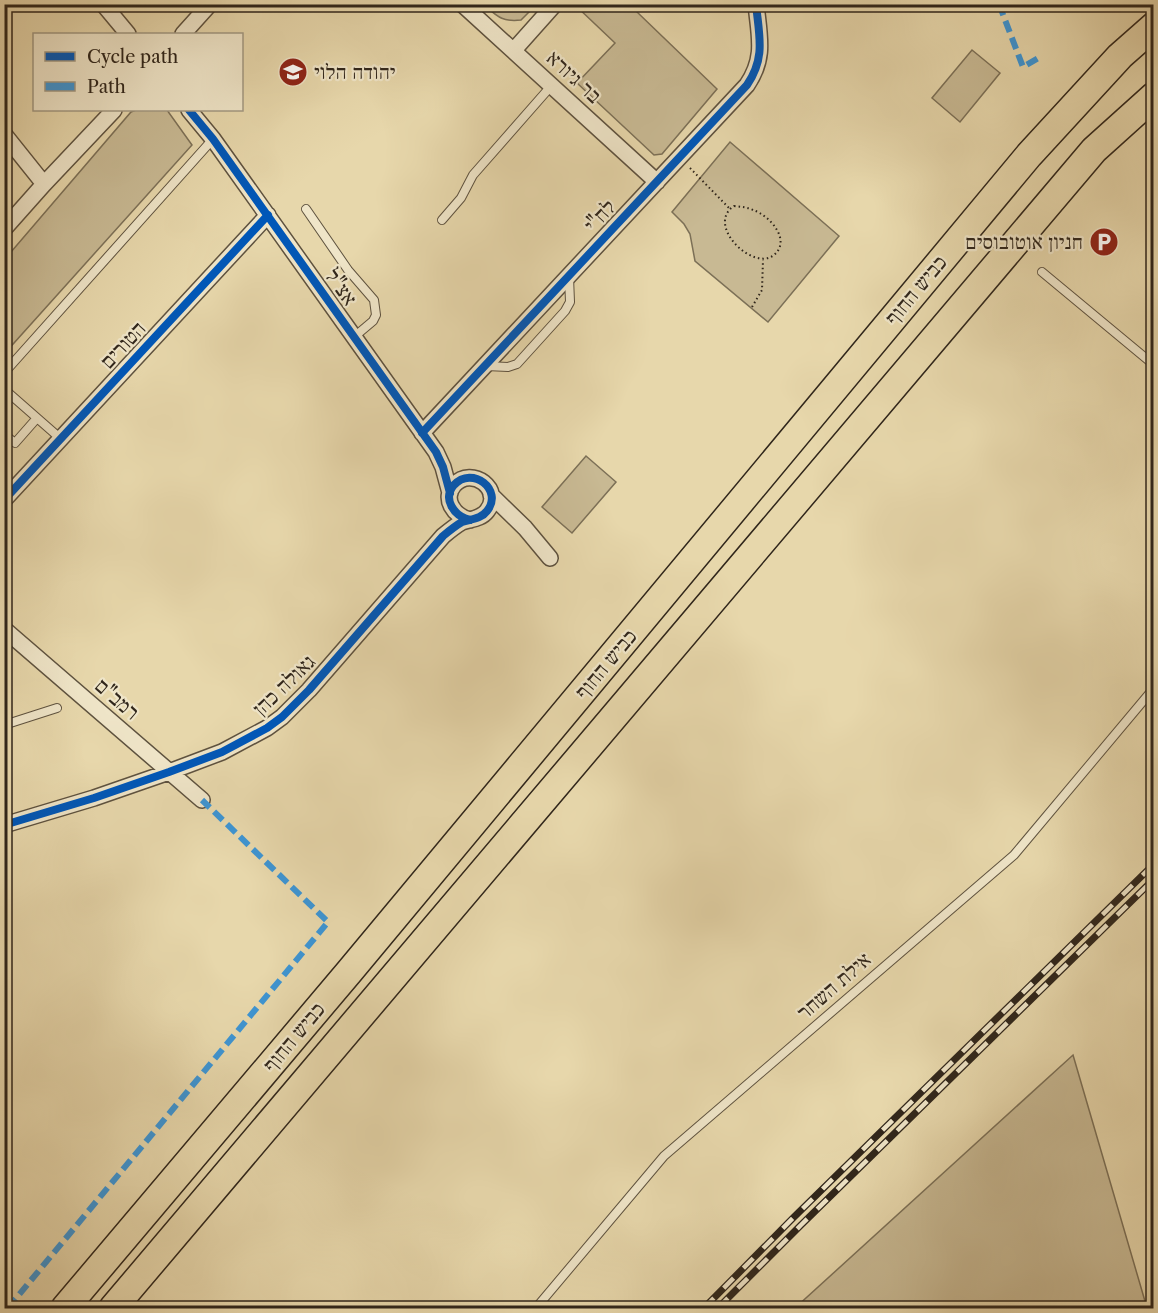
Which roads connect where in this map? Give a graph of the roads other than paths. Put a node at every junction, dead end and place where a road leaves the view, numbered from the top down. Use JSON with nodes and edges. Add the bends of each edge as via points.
{"nodes":[{"id":1,"x":103,"y":4,"type":"edge"},
{"id":2,"x":210,"y":4,"type":"edge"},
{"id":3,"x":462,"y":4,"type":"edge"},
{"id":4,"x":555,"y":4,"type":"edge"},
{"id":5,"x":756,"y":4,"type":"edge"},
{"id":6,"x":1150,"y":23,"type":"edge"},
{"id":7,"x":127,"y":33,"type":"edge"},
{"id":8,"x":184,"y":33,"type":"edge"},
{"id":9,"x":514,"y":50,"type":"junction"},
{"id":10,"x":552,"y":85,"type":"junction"},
{"id":11,"x":1154,"y":96,"type":"edge"},
{"id":12,"x":1154,"y":104,"type":"edge"},
{"id":13,"x":113,"y":111,"type":"edge"},
{"id":14,"x":190,"y":111,"type":"edge"},
{"id":15,"x":4,"y":134,"type":"edge"},
{"id":16,"x":213,"y":139,"type":"junction"},
{"id":17,"x":1095,"y":150,"type":"junction"},
{"id":18,"x":657,"y":182,"type":"junction"},
{"id":19,"x":44,"y":184,"type":"junction"},
{"id":20,"x":306,"y":209,"type":"dead end"},
{"id":21,"x":268,"y":215,"type":"junction"},
{"id":22,"x":442,"y":220,"type":"dead end"},
{"id":23,"x":4,"y":229,"type":"edge"},
{"id":24,"x":1042,"y":272,"type":"dead end"},
{"id":25,"x":569,"y":276,"type":"junction"},
{"id":26,"x":354,"y":337,"type":"junction"},
{"id":27,"x":1154,"y":365,"type":"edge"},
{"id":28,"x":485,"y":366,"type":"junction"},
{"id":29,"x":4,"y":374,"type":"edge"},
{"id":30,"x":4,"y":389,"type":"edge"},
{"id":31,"x":37,"y":418,"type":"junction"},
{"id":32,"x":422,"y":432,"type":"junction"},
{"id":33,"x":4,"y":434,"type":"edge"},
{"id":34,"x":61,"y":439,"type":"junction"},
{"id":35,"x":436,"y":452,"type":"junction"},
{"id":36,"x":476,"y":478,"type":"junction"},
{"id":37,"x":491,"y":495,"type":"junction"},
{"id":38,"x":450,"y":498,"type":"junction"},
{"id":39,"x":4,"y":500,"type":"edge"},
{"id":40,"x":476,"y":518,"type":"junction"},
{"id":41,"x":515,"y":518,"type":"junction"},
{"id":42,"x":435,"y":545,"type":"junction"},
{"id":43,"x":550,"y":558,"type":"dead end"},
{"id":44,"x":4,"y":629,"type":"edge"},
{"id":45,"x":1154,"y":688,"type":"edge"},
{"id":46,"x":57,"y":708,"type":"dead end"},
{"id":47,"x":4,"y":725,"type":"edge"},
{"id":48,"x":169,"y":772,"type":"junction"},
{"id":49,"x":202,"y":800,"type":"dead end"},
{"id":50,"x":4,"y":825,"type":"edge"},
{"id":51,"x":65,"y":1308,"type":"edge"},
{"id":52,"x":113,"y":1308,"type":"edge"},
{"id":53,"x":536,"y":1308,"type":"edge"}],
"edges":[{"from":1,"to":7,"type":"street"},
{"from":2,"to":8,"type":"street"},
{"from":3,"to":9,"type":"street","name":"בר גיורא"},
{"from":4,"to":9,"type":"street"},
{"from":5,"to":18,"type":"street","name":"לח\"י","via":[[760,48],[755,74]]},
{"from":6,"to":51,"type":"highway","name":"כביש החוף","via":[[1029,155]]},
{"from":9,"to":10,"type":"street","name":"בר גיורא"},
{"from":10,"to":18,"type":"street","name":"בר גיורא"},
{"from":10,"to":22,"type":"lane","via":[[473,174],[461,198]]},
{"from":11,"to":17,"type":"highway","name":"כביש החוף"},
{"from":12,"to":17,"type":"highway"},
{"from":13,"to":19,"type":"street"},
{"from":14,"to":16,"type":"street","name":"אצ\"ל"},
{"from":15,"to":19,"type":"street"},
{"from":16,"to":21,"type":"street","name":"אצ\"ל"},
{"from":16,"to":29,"type":"lane"},
{"from":17,"to":52,"type":"highway","name":"כביש החוף"},
{"from":18,"to":25,"type":"street","name":"לח\"י"},
{"from":19,"to":23,"type":"street"},
{"from":20,"to":26,"type":"lane","via":[[374,300],[373,321]]},
{"from":21,"to":26,"type":"street","name":"אצ\"ל"},
{"from":21,"to":34,"type":"street","name":"הטורים"},
{"from":24,"to":27,"type":"lane"},
{"from":25,"to":28,"type":"street","name":"לח\"י"},
{"from":25,"to":28,"type":"lane","via":[[570,302],[517,364]]},
{"from":26,"to":32,"type":"street","name":"אצ\"ל"},
{"from":28,"to":32,"type":"street","name":"לח\"י"},
{"from":30,"to":31,"type":"lane"},
{"from":31,"to":33,"type":"lane","via":[[15,443]]},
{"from":31,"to":34,"type":"lane"},
{"from":32,"to":35,"type":"street","name":"אצ\"ל"},
{"from":34,"to":39,"type":"street","name":"הטורים"},
{"from":35,"to":36,"type":"street","name":"אצ\"ל"},
{"from":35,"to":38,"type":"street","name":"אצ\"ל"},
{"from":36,"to":37,"type":"street"},
{"from":36,"to":38,"type":"street","via":[[456,483]]},
{"from":37,"to":40,"type":"street","via":[[491,505]]},
{"from":37,"to":41,"type":"street"},
{"from":38,"to":40,"type":"street","via":[[457,515]]},
{"from":38,"to":42,"type":"street","name":"גאולה כהן","via":[[444,528]]},
{"from":40,"to":41,"type":"street","via":[[499,514]]},
{"from":40,"to":42,"type":"street","name":"גאולה כהן","via":[[451,529]]},
{"from":41,"to":43,"type":"street"},
{"from":42,"to":48,"type":"street","name":"גאולה כהן","via":[[282,717],[238,744]]},
{"from":44,"to":48,"type":"street","name":"רמב\"ם"},
{"from":45,"to":53,"type":"lane","name":"אילת השחר","via":[[1014,855],[664,1156]]},
{"from":46,"to":47,"type":"lane"},
{"from":48,"to":49,"type":"street","name":"רמב\"ם"},
{"from":48,"to":50,"type":"street","name":"גאולה כהן"}]}
